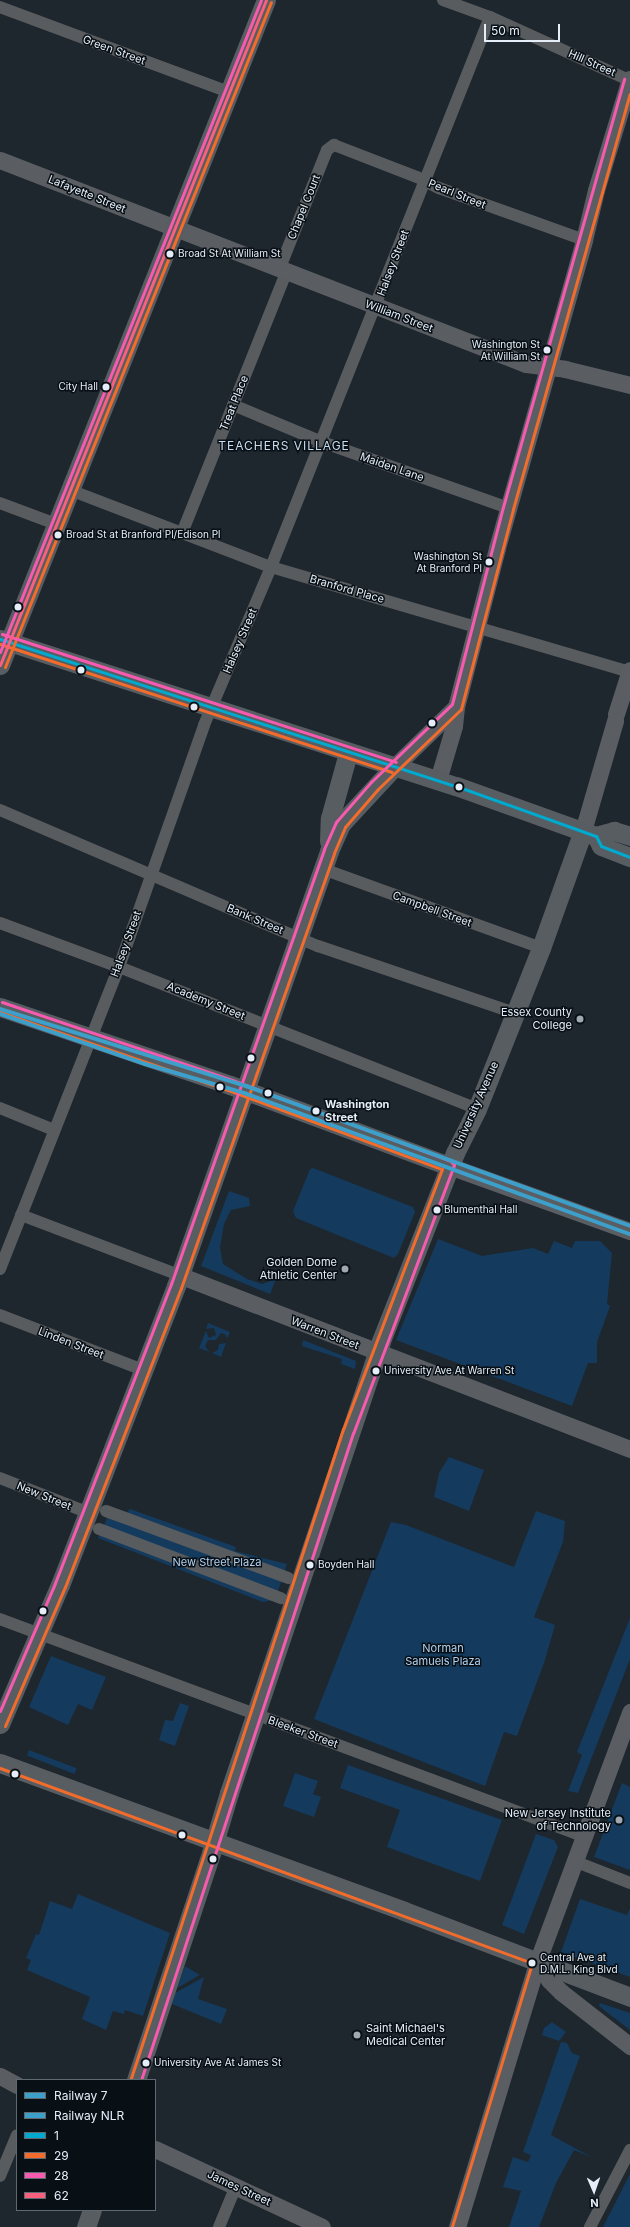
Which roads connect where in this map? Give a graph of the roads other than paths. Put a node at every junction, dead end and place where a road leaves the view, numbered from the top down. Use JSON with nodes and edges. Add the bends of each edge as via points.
{"nodes":[{"id":1,"x":266,"y":0,"type":"edge"},
{"id":2,"x":443,"y":0,"type":"edge"},
{"id":3,"x":0,"y":6,"type":"edge"},
{"id":4,"x":490,"y":18,"type":"junction"},
{"id":5,"x":630,"y":79,"type":"edge"},
{"id":6,"x":228,"y":92,"type":"junction"},
{"id":7,"x":330,"y":145,"type":"joint"},
{"id":8,"x":0,"y":160,"type":"edge"},
{"id":9,"x":425,"y":182,"type":"junction"},
{"id":10,"x":173,"y":228,"type":"junction"},
{"id":11,"x":584,"y":240,"type":"junction"},
{"id":12,"x":283,"y":271,"type":"junction"},
{"id":13,"x":376,"y":307,"type":"junction"},
{"id":14,"x":547,"y":368,"type":"junction"},
{"id":15,"x":630,"y":385,"type":"edge"},
{"id":16,"x":234,"y":405,"type":"junction"},
{"id":17,"x":322,"y":442,"type":"junction"},
{"id":18,"x":70,"y":490,"type":"junction"},
{"id":19,"x":0,"y":503,"type":"edge"},
{"id":20,"x":508,"y":508,"type":"junction"},
{"id":21,"x":56,"y":524,"type":"junction"},
{"id":22,"x":182,"y":533,"type":"junction"},
{"id":23,"x":271,"y":567,"type":"junction"},
{"id":24,"x":476,"y":626,"type":"junction"},
{"id":25,"x":4,"y":640,"type":"edge"},
{"id":26,"x":0,"y":665,"type":"edge"},
{"id":27,"x":630,"y":671,"type":"edge"},
{"id":28,"x":456,"y":707,"type":"junction"},
{"id":29,"x":211,"y":708,"type":"junction"},
{"id":30,"x":348,"y":753,"type":"junction"},
{"id":31,"x":394,"y":766,"type":"junction"},
{"id":32,"x":438,"y":780,"type":"junction"},
{"id":33,"x":0,"y":810,"type":"edge"},
{"id":34,"x":589,"y":833,"type":"junction"},
{"id":35,"x":630,"y":836,"type":"edge"},
{"id":36,"x":329,"y":851,"type":"junction"},
{"id":37,"x":630,"y":857,"type":"edge"},
{"id":38,"x":323,"y":870,"type":"junction"},
{"id":39,"x":151,"y":874,"type":"junction"},
{"id":40,"x":0,"y":923,"type":"edge"},
{"id":41,"x":300,"y":938,"type":"junction"},
{"id":42,"x":541,"y":948,"type":"junction"},
{"id":43,"x":119,"y":967,"type":"junction"},
{"id":44,"x":0,"y":1007,"type":"edge"},
{"id":45,"x":515,"y":1013,"type":"junction"},
{"id":46,"x":267,"y":1026,"type":"junction"},
{"id":47,"x":90,"y":1037,"type":"junction"},
{"id":48,"x":244,"y":1090,"type":"junction"},
{"id":49,"x":0,"y":1108,"type":"edge"},
{"id":50,"x":477,"y":1109,"type":"junction"},
{"id":51,"x":54,"y":1130,"type":"junction"},
{"id":52,"x":450,"y":1166,"type":"junction"},
{"id":53,"x":22,"y":1215,"type":"junction"},
{"id":54,"x":630,"y":1231,"type":"edge"},
{"id":55,"x":0,"y":1269,"type":"edge"},
{"id":56,"x":179,"y":1275,"type":"junction"},
{"id":57,"x":0,"y":1315,"type":"edge"},
{"id":58,"x":377,"y":1353,"type":"junction"},
{"id":59,"x":143,"y":1370,"type":"junction"},
{"id":60,"x":630,"y":1449,"type":"edge"},
{"id":61,"x":0,"y":1478,"type":"edge"},
{"id":62,"x":97,"y":1512,"type":"junction"},
{"id":63,"x":128,"y":1519,"type":"junction"},
{"id":64,"x":155,"y":1529,"type":"junction"},
{"id":65,"x":99,"y":1530,"type":"dead end"},
{"id":66,"x":130,"y":1541,"type":"junction"},
{"id":67,"x":206,"y":1548,"type":"junction"},
{"id":68,"x":157,"y":1551,"type":"junction"},
{"id":69,"x":245,"y":1562,"type":"junction"},
{"id":70,"x":199,"y":1567,"type":"junction"},
{"id":71,"x":274,"y":1573,"type":"junction"},
{"id":72,"x":288,"y":1578,"type":"dead end"},
{"id":73,"x":245,"y":1584,"type":"junction"},
{"id":74,"x":267,"y":1593,"type":"junction"},
{"id":75,"x":281,"y":1598,"type":"dead end"},
{"id":76,"x":0,"y":1619,"type":"edge"},
{"id":77,"x":40,"y":1634,"type":"junction"},
{"id":78,"x":255,"y":1714,"type":"junction"},
{"id":79,"x":628,"y":1721,"type":"edge"},
{"id":80,"x":0,"y":1724,"type":"edge"},
{"id":81,"x":0,"y":1763,"type":"edge"},
{"id":82,"x":583,"y":1836,"type":"junction"},
{"id":83,"x":214,"y":1842,"type":"junction"},
{"id":84,"x":574,"y":1861,"type":"junction"},
{"id":85,"x":630,"y":1883,"type":"edge"},
{"id":86,"x":538,"y":1960,"type":"junction"},
{"id":87,"x":630,"y":1997,"type":"edge"},
{"id":88,"x":630,"y":2046,"type":"edge"},
{"id":89,"x":0,"y":2076,"type":"edge"},
{"id":90,"x":136,"y":2079,"type":"edge"},
{"id":91,"x":16,"y":2084,"type":"edge"},
{"id":92,"x":16,"y":2136,"type":"edge"},
{"id":93,"x":156,"y":2149,"type":"edge"},
{"id":94,"x":630,"y":2150,"type":"edge"},
{"id":95,"x":0,"y":2176,"type":"edge"},
{"id":96,"x":236,"y":2186,"type":"junction"},
{"id":97,"x":92,"y":2211,"type":"edge"},
{"id":98,"x":86,"y":2227,"type":"edge"},
{"id":99,"x":219,"y":2227,"type":"edge"},
{"id":100,"x":322,"y":2227,"type":"edge"},
{"id":101,"x":456,"y":2227,"type":"edge"},
{"id":102,"x":590,"y":2227,"type":"edge"}],
"edges":[{"from":1,"to":6,"type":"main road"},
{"from":2,"to":4,"type":"street","name":"Hill Street"},
{"from":3,"to":6,"type":"street","name":"Green Street"},
{"from":4,"to":5,"type":"street","name":"Hill Street"},
{"from":4,"to":9,"type":"street","name":"Halsey Street"},
{"from":5,"to":11,"type":"street","via":[[596,190]]},
{"from":6,"to":10,"type":"main road"},
{"from":7,"to":9,"type":"street","name":"Pearl Street"},
{"from":7,"to":12,"type":"street","name":"Chapel Court"},
{"from":8,"to":10,"type":"street","name":"Lafayette Street"},
{"from":9,"to":11,"type":"street","name":"Pearl Street"},
{"from":9,"to":13,"type":"street","name":"Halsey Street"},
{"from":10,"to":12,"type":"street","name":"William Street"},
{"from":10,"to":18,"type":"main road"},
{"from":11,"to":14,"type":"street"},
{"from":12,"to":13,"type":"street","name":"William Street"},
{"from":12,"to":16,"type":"street","name":"Treat Place"},
{"from":13,"to":14,"type":"street","name":"William Street","via":[[526,364]]},
{"from":13,"to":17,"type":"street","name":"Halsey Street"},
{"from":14,"to":15,"type":"street","name":"William Street","via":[[565,369]]},
{"from":14,"to":20,"type":"street"},
{"from":16,"to":17,"type":"street","name":"Maiden Lane"},
{"from":16,"to":22,"type":"street","name":"Treat Place"},
{"from":17,"to":20,"type":"street","name":"Maiden Lane"},
{"from":17,"to":23,"type":"street","name":"Halsey Street"},
{"from":18,"to":21,"type":"main road"},
{"from":18,"to":22,"type":"street","name":"Branford Place"},
{"from":19,"to":21,"type":"street"},
{"from":20,"to":24,"type":"street"},
{"from":21,"to":25,"type":"main road"},
{"from":22,"to":23,"type":"street","name":"Branford Place"},
{"from":23,"to":24,"type":"street","name":"Branford Place"},
{"from":23,"to":29,"type":"street","name":"Halsey Street"},
{"from":24,"to":27,"type":"street","name":"Branford Place"},
{"from":24,"to":28,"type":"street"},
{"from":25,"to":26,"type":"main road"},
{"from":25,"to":29,"type":"main road"},
{"from":27,"to":34,"type":"street","name":"University Avenue","via":[[616,717]]},
{"from":28,"to":31,"type":"street"},
{"from":28,"to":32,"type":"street","via":[[454,726]]},
{"from":29,"to":30,"type":"main road"},
{"from":29,"to":39,"type":"street","name":"Halsey Street"},
{"from":30,"to":31,"type":"main road"},
{"from":30,"to":36,"type":"main road","via":[[330,818]]},
{"from":31,"to":32,"type":"main road"},
{"from":31,"to":36,"type":"main road","via":[[348,815]]},
{"from":32,"to":34,"type":"main road"},
{"from":33,"to":39,"type":"street","name":"Bank Street"},
{"from":34,"to":35,"type":"main road","via":[[614,831]]},
{"from":34,"to":37,"type":"main road","via":[[601,846]]},
{"from":34,"to":42,"type":"main road","name":"University Avenue"},
{"from":36,"to":38,"type":"main road"},
{"from":38,"to":41,"type":"main road"},
{"from":38,"to":42,"type":"street","name":"Campbell Street"},
{"from":39,"to":41,"type":"street","name":"Bank Street"},
{"from":39,"to":43,"type":"street","name":"Halsey Street"},
{"from":40,"to":43,"type":"street","name":"Academy Street"},
{"from":41,"to":45,"type":"street","name":"Bank Street"},
{"from":41,"to":46,"type":"main road"},
{"from":42,"to":45,"type":"main road","name":"University Avenue"},
{"from":43,"to":46,"type":"street","name":"Academy Street"},
{"from":43,"to":47,"type":"street","name":"Halsey Street"},
{"from":44,"to":47,"type":"main road"},
{"from":45,"to":50,"type":"main road","name":"University Avenue"},
{"from":46,"to":48,"type":"main road"},
{"from":46,"to":50,"type":"street","name":"Academy Street"},
{"from":47,"to":48,"type":"main road"},
{"from":47,"to":51,"type":"street","name":"Halsey Street"},
{"from":48,"to":52,"type":"main road"},
{"from":48,"to":56,"type":"main road"},
{"from":49,"to":51,"type":"street"},
{"from":50,"to":52,"type":"main road","name":"University Avenue"},
{"from":51,"to":53,"type":"street","name":"Halsey Street"},
{"from":52,"to":54,"type":"street"},
{"from":52,"to":58,"type":"main road","name":"University Avenue"},
{"from":53,"to":55,"type":"street","name":"Halsey Street"},
{"from":53,"to":56,"type":"street","name":"Warren Street"},
{"from":56,"to":58,"type":"street","name":"Warren Street"},
{"from":56,"to":59,"type":"main road"},
{"from":57,"to":59,"type":"street","name":"Linden Street"},
{"from":58,"to":60,"type":"street","name":"Warren Street"},
{"from":58,"to":78,"type":"main road","name":"University Avenue"},
{"from":59,"to":62,"type":"main road"},
{"from":61,"to":62,"type":"street","name":"New Street"},
{"from":62,"to":63,"type":"street","name":"New Street"},
{"from":62,"to":77,"type":"main road"},
{"from":63,"to":64,"type":"street","name":"New Street"},
{"from":63,"to":66,"type":"street"},
{"from":64,"to":67,"type":"street","name":"New Street"},
{"from":64,"to":68,"type":"street"},
{"from":65,"to":66,"type":"street"},
{"from":66,"to":68,"type":"street"},
{"from":67,"to":69,"type":"street","name":"New Street"},
{"from":67,"to":70,"type":"street"},
{"from":68,"to":70,"type":"street"},
{"from":69,"to":71,"type":"street","name":"New Street"},
{"from":69,"to":73,"type":"street"},
{"from":70,"to":73,"type":"street"},
{"from":71,"to":72,"type":"street","name":"New Street"},
{"from":71,"to":74,"type":"street"},
{"from":73,"to":74,"type":"street"},
{"from":74,"to":75,"type":"street"},
{"from":76,"to":77,"type":"street","name":"Bleeker Street"},
{"from":77,"to":78,"type":"street","name":"Bleeker Street"},
{"from":77,"to":80,"type":"main road"},
{"from":78,"to":82,"type":"street","name":"Bleeker Street"},
{"from":78,"to":83,"type":"main road","name":"University Avenue"},
{"from":79,"to":82,"type":"street"},
{"from":81,"to":83,"type":"main road"},
{"from":82,"to":84,"type":"street"},
{"from":83,"to":86,"type":"main road"},
{"from":83,"to":90,"type":"main road","name":"University Avenue"},
{"from":84,"to":85,"type":"street"},
{"from":84,"to":86,"type":"street"},
{"from":86,"to":87,"type":"main road","via":[[561,1972]]},
{"from":86,"to":88,"type":"street","via":[[561,1992]]},
{"from":86,"to":101,"type":"street"},
{"from":89,"to":91,"type":"street"},
{"from":92,"to":95,"type":"street"},
{"from":93,"to":96,"type":"street","name":"James Street"},
{"from":94,"to":102,"type":"street"},
{"from":96,"to":99,"type":"street"},
{"from":96,"to":100,"type":"street","name":"James Street"},
{"from":97,"to":98,"type":"main road"}]}
